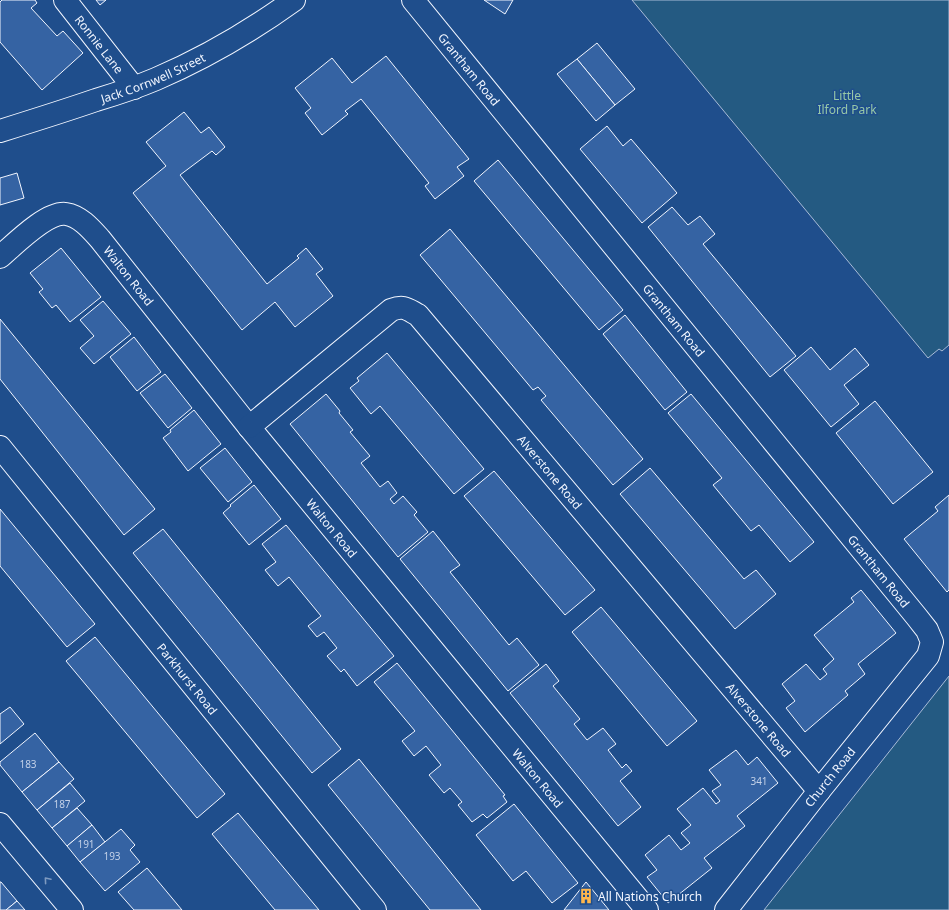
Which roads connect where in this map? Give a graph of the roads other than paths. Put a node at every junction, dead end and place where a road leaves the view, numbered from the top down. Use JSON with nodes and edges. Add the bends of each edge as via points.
{"nodes":[{"id":1,"x":65,"y":0,"type":"edge"},
{"id":2,"x":294,"y":0,"type":"edge"},
{"id":3,"x":413,"y":0,"type":"edge"},
{"id":4,"x":134,"y":88,"type":"junction"},
{"id":5,"x":0,"y":131,"type":"edge"},
{"id":6,"x":0,"y":257,"type":"edge"},
{"id":7,"x":249,"y":427,"type":"junction"},
{"id":8,"x":0,"y":447,"type":"edge"},
{"id":9,"x":932,"y":642,"type":"joint"},
{"id":10,"x":819,"y":791,"type":"junction"},
{"id":11,"x":0,"y":824,"type":"edge"},
{"id":12,"x":72,"y":910,"type":"edge"},
{"id":13,"x":375,"y":910,"type":"edge"},
{"id":14,"x":646,"y":910,"type":"edge"},
{"id":15,"x":726,"y":910,"type":"edge"}],
"edges":[{"from":1,"to":4,"type":"street","name":"Ronnie Lane"},
{"from":2,"to":4,"type":"street","name":"Jack Cornwell Street","via":[[219,48]]},
{"from":3,"to":9,"type":"street","name":"Grantham Road","via":[[924,625]]},
{"from":4,"to":5,"type":"street","name":"Jack Cornwell Street"},
{"from":6,"to":7,"type":"street","name":"Walton Road","via":[[52,216],[65,214],[89,226]]},
{"from":7,"to":10,"type":"street","name":"Alverstone Road","via":[[391,310],[399,307],[418,315]]},
{"from":7,"to":14,"type":"street","name":"Walton Road"},
{"from":8,"to":13,"type":"street","name":"Parkhurst Road"},
{"from":9,"to":10,"type":"street","name":"Church Road","via":[[928,656]]},
{"from":10,"to":15,"type":"street","name":"Church Road"},
{"from":12,"to":11,"type":"street","one_way":true}]}
